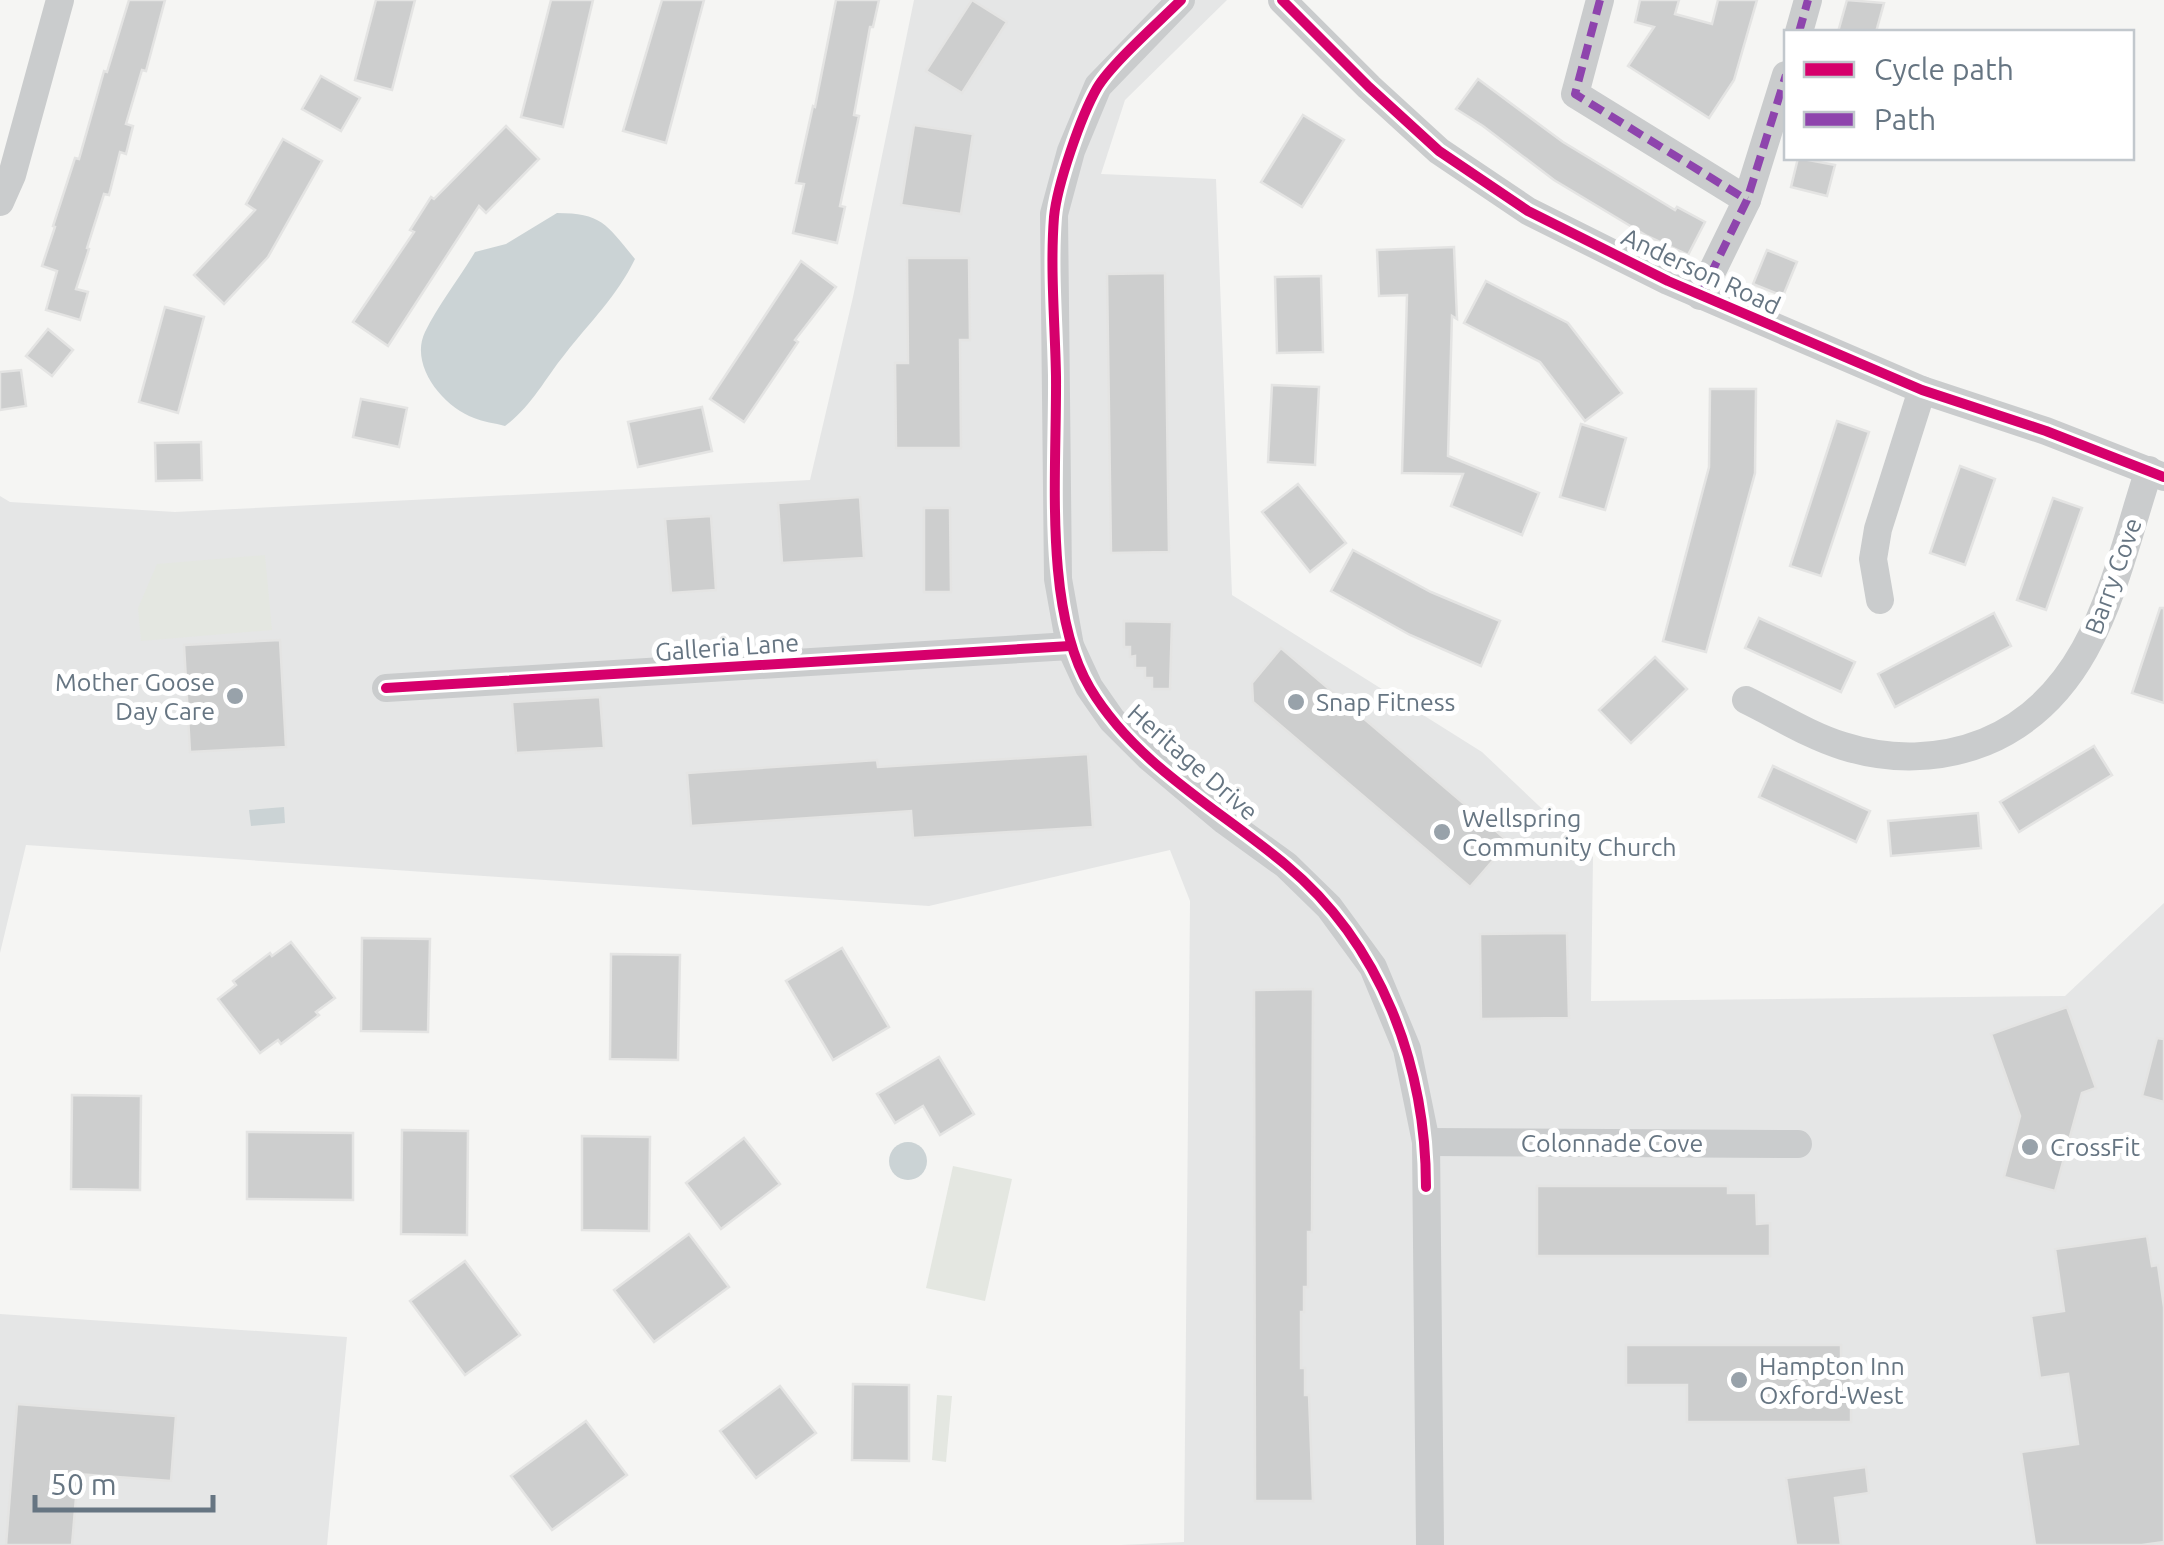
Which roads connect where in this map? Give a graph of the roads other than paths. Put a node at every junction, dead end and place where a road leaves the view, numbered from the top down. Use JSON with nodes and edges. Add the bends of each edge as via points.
{"nodes":[{"id":1,"x":60,"y":0,"type":"edge"},
{"id":2,"x":1180,"y":0,"type":"edge"},
{"id":3,"x":1282,"y":0,"type":"edge"},
{"id":4,"x":1600,"y":0,"type":"edge"},
{"id":5,"x":1808,"y":0,"type":"edge"},
{"id":6,"x":1799,"y":30,"type":"edge"},
{"id":7,"x":1784,"y":81,"type":"edge"},
{"id":8,"x":1747,"y":200,"type":"junction"},
{"id":9,"x":0,"y":202,"type":"edge"},
{"id":10,"x":1700,"y":296,"type":"junction"},
{"id":11,"x":1922,"y":390,"type":"junction"},
{"id":12,"x":2157,"y":473,"type":"edge"},
{"id":13,"x":1880,"y":600,"type":"dead end"},
{"id":14,"x":1070,"y":646,"type":"junction"},
{"id":15,"x":386,"y":688,"type":"dead end"},
{"id":16,"x":1746,"y":700,"type":"dead end"},
{"id":17,"x":1426,"y":1142,"type":"junction"},
{"id":18,"x":1798,"y":1144,"type":"dead end"},
{"id":19,"x":1430,"y":1545,"type":"edge"}],
"edges":[{"from":1,"to":9,"type":"street"},
{"from":2,"to":14,"type":"street","name":"Heritage Drive","via":[[1098,86],[1054,214],[1058,579]]},
{"from":3,"to":10,"type":"street","name":"Anderson Road","via":[[1438,151],[1528,211]]},
{"from":4,"to":8,"type":"street","via":[[1575,94]]},
{"from":5,"to":6,"type":"street"},
{"from":7,"to":8,"type":"street"},
{"from":8,"to":10,"type":"street"},
{"from":10,"to":11,"type":"street","name":"Anderson Road"},
{"from":11,"to":12,"type":"street","name":"Anderson Road"},
{"from":11,"to":13,"type":"street","via":[[1878,529],[1872,559]]},
{"from":12,"to":16,"type":"street","name":"Barry Cove","via":[[2076,668],[2044,707],[2010,732],[1956,754],[1901,758],[1842,746]]},
{"from":14,"to":15,"type":"street","name":"Galleria Lane"},
{"from":14,"to":17,"type":"street","name":"Heritage Drive","via":[[1090,687],[1136,746],[1286,865],[1374,967],[1408,1049]]},
{"from":17,"to":18,"type":"street","name":"Colonnade Cove"},
{"from":17,"to":19,"type":"street","name":"Heritage Drive"}]}
